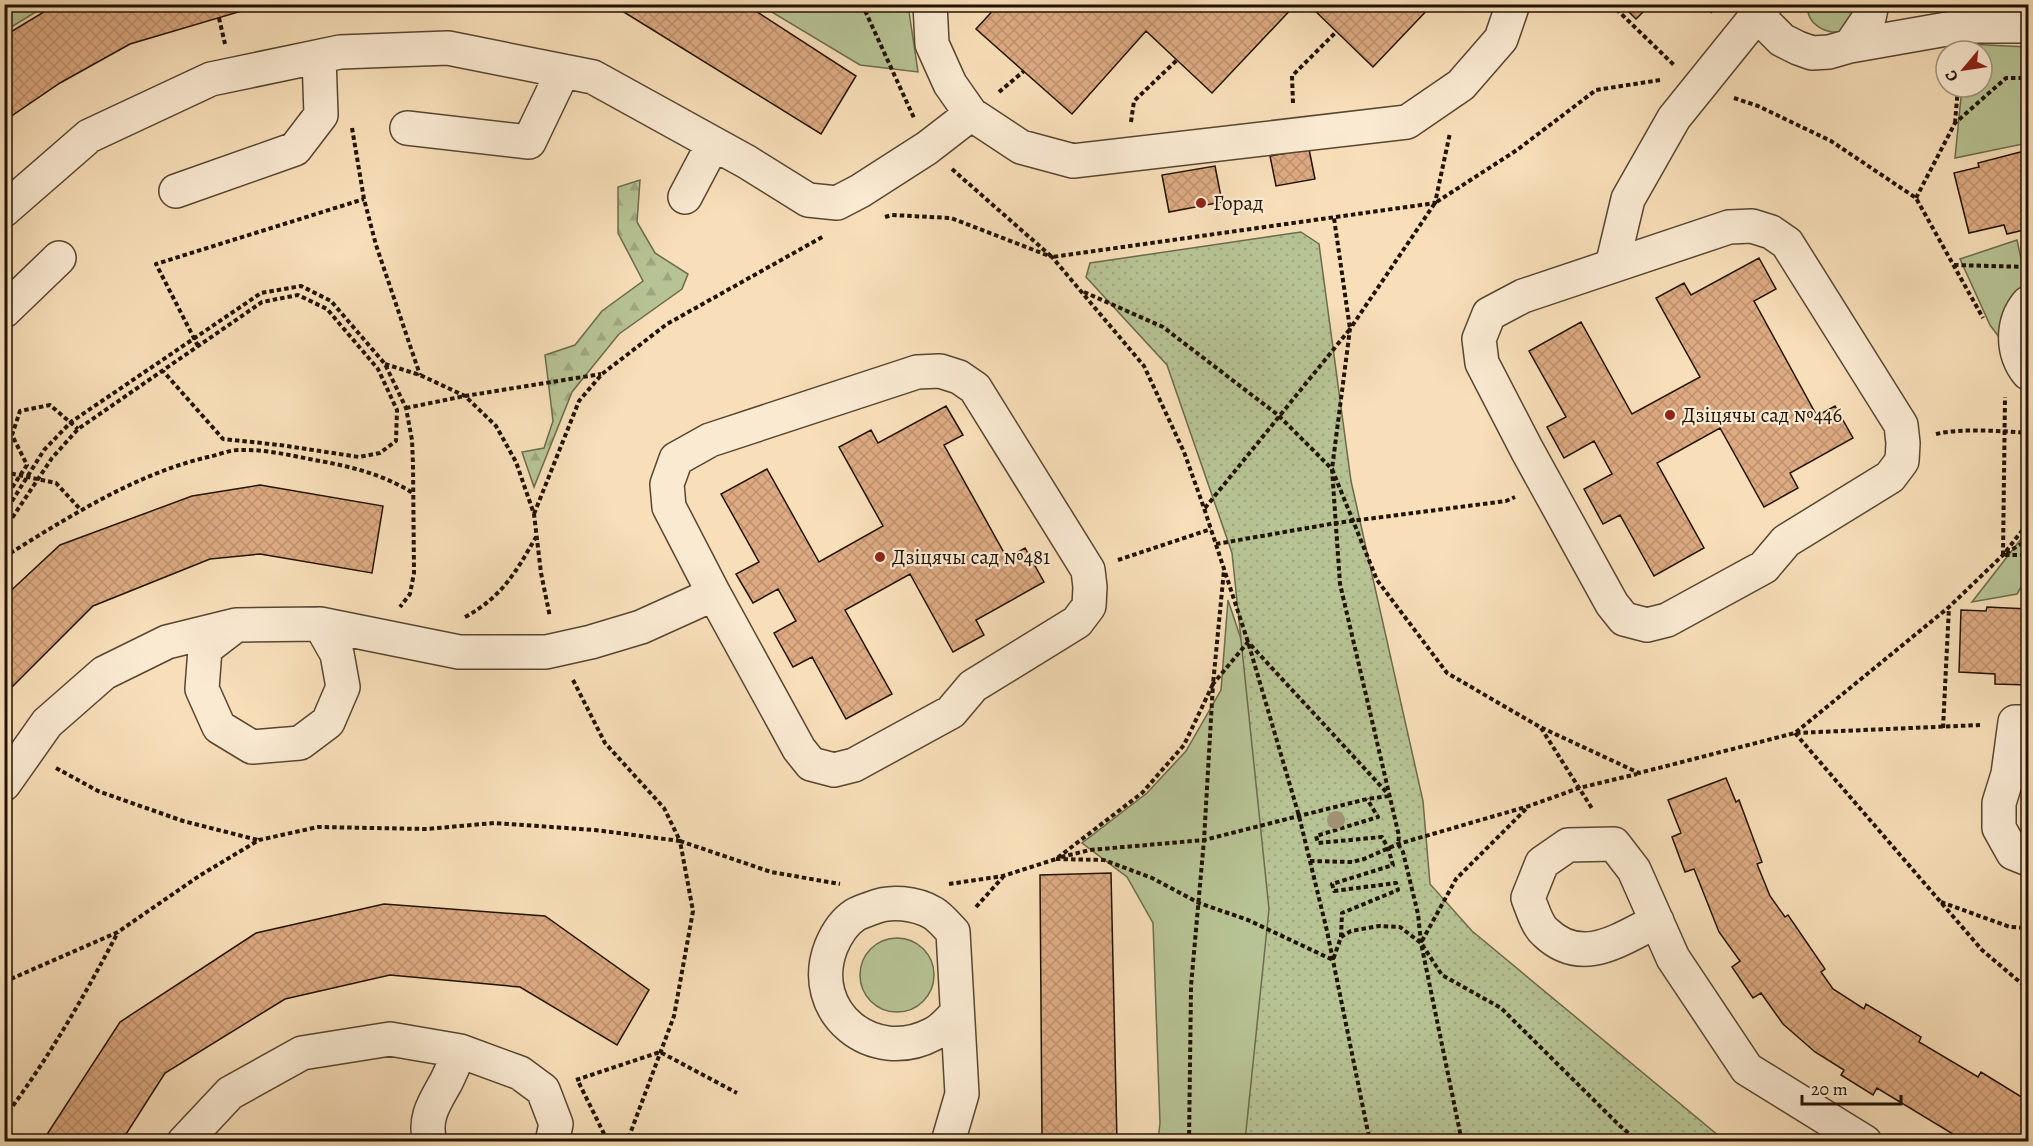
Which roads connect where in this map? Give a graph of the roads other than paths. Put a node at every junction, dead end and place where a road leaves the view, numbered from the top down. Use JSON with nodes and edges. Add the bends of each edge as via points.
{"nodes":[{"id":1,"x":930,"y":4,"type":"edge"},
{"id":2,"x":1513,"y":4,"type":"edge"},
{"id":3,"x":1872,"y":4,"type":"edge"},
{"id":4,"x":1761,"y":10,"type":"edge"},
{"id":5,"x":2028,"y":26,"type":"edge"},
{"id":6,"x":1850,"y":46,"type":"junction"},
{"id":7,"x":319,"y":57,"type":"junction"},
{"id":8,"x":563,"y":71,"type":"junction"},
{"id":9,"x":971,"y":114,"type":"junction"},
{"id":10,"x":407,"y":128,"type":"dead end"},
{"id":11,"x":713,"y":144,"type":"junction"},
{"id":12,"x":176,"y":191,"type":"dead end"},
{"id":13,"x":685,"y":197,"type":"dead end"},
{"id":14,"x":4,"y":210,"type":"edge"},
{"id":15,"x":59,"y":258,"type":"dead end"},
{"id":16,"x":1612,"y":266,"type":"junction"},
{"id":17,"x":2028,"y":303,"type":"edge"},
{"id":18,"x":4,"y":311,"type":"edge"},
{"id":19,"x":2028,"y":373,"type":"edge"},
{"id":20,"x":714,"y":594,"type":"junction"},
{"id":21,"x":320,"y":624,"type":"junction"},
{"id":22,"x":236,"y":625,"type":"junction"},
{"id":23,"x":2022,"y":722,"type":"edge"},
{"id":24,"x":4,"y":784,"type":"edge"},
{"id":25,"x":2028,"y":859,"type":"edge"},
{"id":26,"x":1657,"y":921,"type":"junction"},
{"id":27,"x":957,"y":1013,"type":"junction"},
{"id":28,"x":460,"y":1051,"type":"junction"},
{"id":29,"x":184,"y":1142,"type":"edge"},
{"id":30,"x":430,"y":1142,"type":"edge"},
{"id":31,"x":552,"y":1142,"type":"edge"},
{"id":32,"x":948,"y":1142,"type":"edge"},
{"id":33,"x":1865,"y":1142,"type":"edge"}],
"edges":[{"from":1,"to":9,"type":"lane","via":[[932,44],[950,84]]},
{"from":2,"to":9,"type":"lane","via":[[1500,39],[1461,85],[1407,122],[1073,160],[1021,147]]},
{"from":3,"to":6,"type":"lane","via":[[1869,18]]},
{"from":4,"to":6,"type":"lane","via":[[1782,40],[1797,48],[1812,53]]},
{"from":4,"to":16,"type":"lane","via":[[1693,82],[1628,199]]},
{"from":5,"to":6,"type":"lane","via":[[1964,26]]},
{"from":7,"to":8,"type":"lane","via":[[340,52],[448,48]]},
{"from":7,"to":12,"type":"lane","via":[[321,115],[295,149]]},
{"from":7,"to":14,"type":"lane","via":[[211,79],[89,136]]},
{"from":8,"to":10,"type":"lane","via":[[529,142]]},
{"from":8,"to":11,"type":"lane","via":[[593,77]]},
{"from":9,"to":11,"type":"lane","via":[[927,148],[837,203],[808,200]]},
{"from":11,"to":13,"type":"lane"},
{"from":15,"to":18,"type":"lane"},
{"from":16,"to":16,"type":"lane","via":[[1523,296],[1489,314],[1479,339],[1482,363],[1612,604],[1624,619],[1647,625],[1667,620],[1764,567],[1786,541],[1890,477],[1902,461],[1903,442],[1901,425],[1787,243],[1772,232],[1752,226],[1729,227]]},
{"from":17,"to":19,"type":"lane","via":[[2020,317],[2016,345]]},
{"from":20,"to":20,"type":"lane","via":[[669,507],[666,484],[676,459],[710,440],[917,372],[940,370],[975,388],[1088,570],[1090,587],[1089,606],[1077,622],[974,686],[951,712],[854,765],[834,770],[811,764],[799,748]]},
{"from":20,"to":21,"type":"lane","via":[[641,627],[546,652],[459,652]]},
{"from":21,"to":22,"type":"lane"},
{"from":21,"to":22,"type":"lane","via":[[337,654],[343,687],[328,722],[300,743],[252,747],[219,727],[202,689],[205,649]]},
{"from":22,"to":24,"type":"lane","via":[[167,642],[104,673],[47,723]]},
{"from":23,"to":25,"type":"lane","via":[[1999,803],[1999,828],[2013,853]]},
{"from":26,"to":26,"type":"lane","via":[[1601,948],[1571,950],[1544,931],[1528,898],[1542,863],[1568,845],[1614,844],[1634,870]]},
{"from":26,"to":33,"type":"lane","via":[[1673,958],[1747,1069]]},
{"from":27,"to":27,"type":"lane","via":[[953,932],[933,913],[908,903],[880,904],[855,915],[836,935],[826,961],[826,988],[837,1014],[856,1033],[882,1044],[909,1044],[935,1034]]},
{"from":27,"to":32,"type":"lane","via":[[962,1094]]},
{"from":28,"to":29,"type":"lane","via":[[390,1039],[302,1053],[230,1093]]},
{"from":28,"to":30,"type":"lane","via":[[433,1102],[427,1131]]},
{"from":28,"to":31,"type":"lane","via":[[520,1073],[543,1090],[556,1124]]}]}
